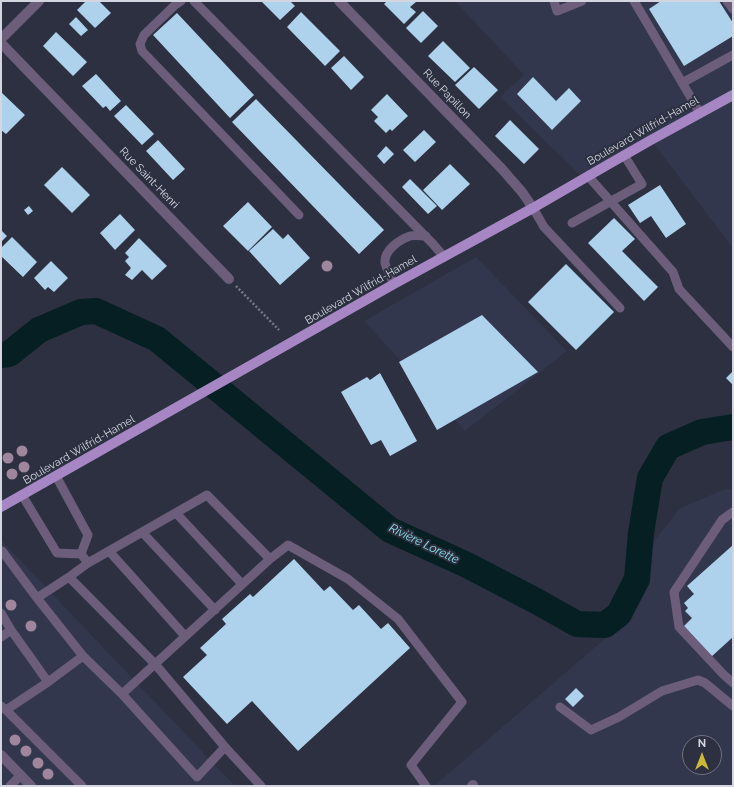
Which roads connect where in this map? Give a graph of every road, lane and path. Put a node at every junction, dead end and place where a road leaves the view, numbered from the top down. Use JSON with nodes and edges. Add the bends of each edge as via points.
{"nodes":[{"id":1,"x":39,"y":1,"type":"edge"},
{"id":2,"x":181,"y":1,"type":"edge"},
{"id":3,"x":194,"y":1,"type":"edge"},
{"id":4,"x":339,"y":1,"type":"edge"},
{"id":5,"x":554,"y":1,"type":"edge"},
{"id":6,"x":582,"y":1,"type":"edge"},
{"id":7,"x":634,"y":1,"type":"edge"},
{"id":8,"x":728,"y":1,"type":"edge"},
{"id":9,"x":733,"y":9,"type":"edge"},
{"id":10,"x":1,"y":39,"type":"edge"},
{"id":11,"x":1,"y":43,"type":"edge"},
{"id":12,"x":733,"y":55,"type":"edge"},
{"id":13,"x":682,"y":83,"type":"junction"},
{"id":14,"x":733,"y":95,"type":"edge"},
{"id":15,"x":700,"y":113,"type":"junction"},
{"id":16,"x":624,"y":155,"type":"junction"},
{"id":17,"x":588,"y":176,"type":"junction"},
{"id":18,"x":611,"y":202,"type":"junction"},
{"id":19,"x":533,"y":208,"type":"junction"},
{"id":20,"x":299,"y":215,"type":"dead end"},
{"id":21,"x":572,"y":223,"type":"dead end"},
{"id":22,"x":426,"y":236,"type":"junction"},
{"id":23,"x":444,"y":257,"type":"junction"},
{"id":24,"x":229,"y":279,"type":"joint"},
{"id":25,"x":394,"y":284,"type":"junction"},
{"id":26,"x":620,"y":308,"type":"dead end"},
{"id":27,"x":279,"y":330,"type":"dead end"},
{"id":28,"x":733,"y":347,"type":"edge"},
{"id":29,"x":56,"y":476,"type":"junction"},
{"id":30,"x":22,"y":495,"type":"junction"},
{"id":31,"x":1,"y":507,"type":"edge"},
{"id":32,"x":733,"y":512,"type":"edge"},
{"id":33,"x":176,"y":513,"type":"junction"},
{"id":34,"x":142,"y":532,"type":"junction"},
{"id":35,"x":109,"y":551,"type":"junction"},
{"id":36,"x":1,"y":552,"type":"edge"},
{"id":37,"x":81,"y":554,"type":"junction"},
{"id":38,"x":270,"y":559,"type":"junction"},
{"id":39,"x":88,"y":563,"type":"junction"},
{"id":40,"x":69,"y":577,"type":"junction"},
{"id":41,"x":242,"y":584,"type":"junction"},
{"id":42,"x":37,"y":598,"type":"junction"},
{"id":43,"x":215,"y":610,"type":"junction"},
{"id":44,"x":1,"y":613,"type":"edge"},
{"id":45,"x":11,"y":630,"type":"junction"},
{"id":46,"x":185,"y":636,"type":"junction"},
{"id":47,"x":1,"y":637,"type":"edge"},
{"id":48,"x":83,"y":656,"type":"junction"},
{"id":49,"x":155,"y":664,"type":"junction"},
{"id":50,"x":48,"y":682,"type":"junction"},
{"id":51,"x":733,"y":683,"type":"edge"},
{"id":52,"x":122,"y":694,"type":"junction"},
{"id":53,"x":733,"y":706,"type":"edge"},
{"id":54,"x":560,"y":707,"type":"dead end"},
{"id":55,"x":4,"y":708,"type":"edge"},
{"id":56,"x":225,"y":747,"type":"junction"},
{"id":57,"x":1,"y":755,"type":"edge"},
{"id":58,"x":21,"y":776,"type":"junction"},
{"id":59,"x":196,"y":782,"type":"edge"},
{"id":60,"x":10,"y":786,"type":"edge"},
{"id":61,"x":31,"y":786,"type":"edge"},
{"id":62,"x":82,"y":786,"type":"edge"},
{"id":63,"x":261,"y":786,"type":"edge"},
{"id":64,"x":426,"y":786,"type":"edge"}],
"edges":[{"from":1,"to":10,"type":"street"},
{"from":2,"to":20,"type":"lane","via":[[144,35],[140,44],[142,51]]},
{"from":3,"to":22,"type":"lane"},
{"from":4,"to":19,"type":"street","name":"Rue Papillon","via":[[502,169]]},
{"from":5,"to":6,"type":"lane","via":[[557,11]]},
{"from":7,"to":13,"type":"lane"},
{"from":8,"to":9,"type":"lane"},
{"from":11,"to":24,"type":"street","name":"Rue Saint-Henri"},
{"from":12,"to":13,"type":"lane"},
{"from":13,"to":15,"type":"lane"},
{"from":14,"to":15,"type":"main road","name":"Boulevard Wilfrid-Hamel"},
{"from":15,"to":16,"type":"main road","name":"Boulevard Wilfrid-Hamel"},
{"from":16,"to":17,"type":"main road","name":"Boulevard Wilfrid-Hamel"},
{"from":16,"to":18,"type":"lane","via":[[642,184]]},
{"from":17,"to":18,"type":"lane"},
{"from":17,"to":19,"type":"main road","name":"Boulevard Wilfrid-Hamel"},
{"from":18,"to":21,"type":"lane"},
{"from":18,"to":28,"type":"lane","via":[[673,272],[679,289]]},
{"from":19,"to":23,"type":"main road","name":"Boulevard Wilfrid-Hamel"},
{"from":19,"to":26,"type":"lane","via":[[544,227]]},
{"from":22,"to":23,"type":"lane"},
{"from":22,"to":25,"type":"lane","via":[[411,236],[401,240],[386,254],[386,263]]},
{"from":23,"to":25,"type":"main road","name":"Boulevard Wilfrid-Hamel"},
{"from":24,"to":27,"type":"path"},
{"from":25,"to":29,"type":"main road","name":"Boulevard Wilfrid-Hamel"},
{"from":29,"to":30,"type":"main road","name":"Boulevard Wilfrid-Hamel"},
{"from":29,"to":37,"type":"lane","via":[[88,535]]},
{"from":30,"to":31,"type":"main road","name":"Boulevard Wilfrid-Hamel"},
{"from":30,"to":37,"type":"lane","via":[[57,553]]},
{"from":32,"to":51,"type":"lane","via":[[722,520],[674,592],[679,627]]},
{"from":33,"to":34,"type":"lane"},
{"from":33,"to":38,"type":"lane","via":[[207,495]]},
{"from":33,"to":41,"type":"lane"},
{"from":34,"to":35,"type":"lane"},
{"from":34,"to":43,"type":"lane"},
{"from":35,"to":39,"type":"lane"},
{"from":35,"to":46,"type":"lane"},
{"from":36,"to":42,"type":"lane"},
{"from":37,"to":39,"type":"lane"},
{"from":38,"to":41,"type":"lane"},
{"from":38,"to":64,"type":"lane","via":[[288,546],[348,580],[398,619],[462,702],[411,765]]},
{"from":39,"to":40,"type":"lane"},
{"from":40,"to":42,"type":"lane"},
{"from":40,"to":49,"type":"lane"},
{"from":41,"to":43,"type":"lane"},
{"from":42,"to":48,"type":"lane"},
{"from":43,"to":46,"type":"lane"},
{"from":44,"to":45,"type":"lane"},
{"from":45,"to":47,"type":"lane"},
{"from":45,"to":50,"type":"lane"},
{"from":46,"to":49,"type":"lane"},
{"from":48,"to":50,"type":"lane"},
{"from":48,"to":52,"type":"lane"},
{"from":49,"to":52,"type":"lane"},
{"from":49,"to":56,"type":"lane"},
{"from":50,"to":55,"type":"lane"},
{"from":52,"to":59,"type":"lane"},
{"from":53,"to":54,"type":"lane","via":[[705,682],[698,680],[662,691],[619,717],[591,730]]},
{"from":55,"to":62,"type":"lane"},
{"from":56,"to":59,"type":"lane"},
{"from":56,"to":63,"type":"lane"},
{"from":57,"to":58,"type":"street"},
{"from":58,"to":60,"type":"lane"},
{"from":58,"to":61,"type":"street"}]}
